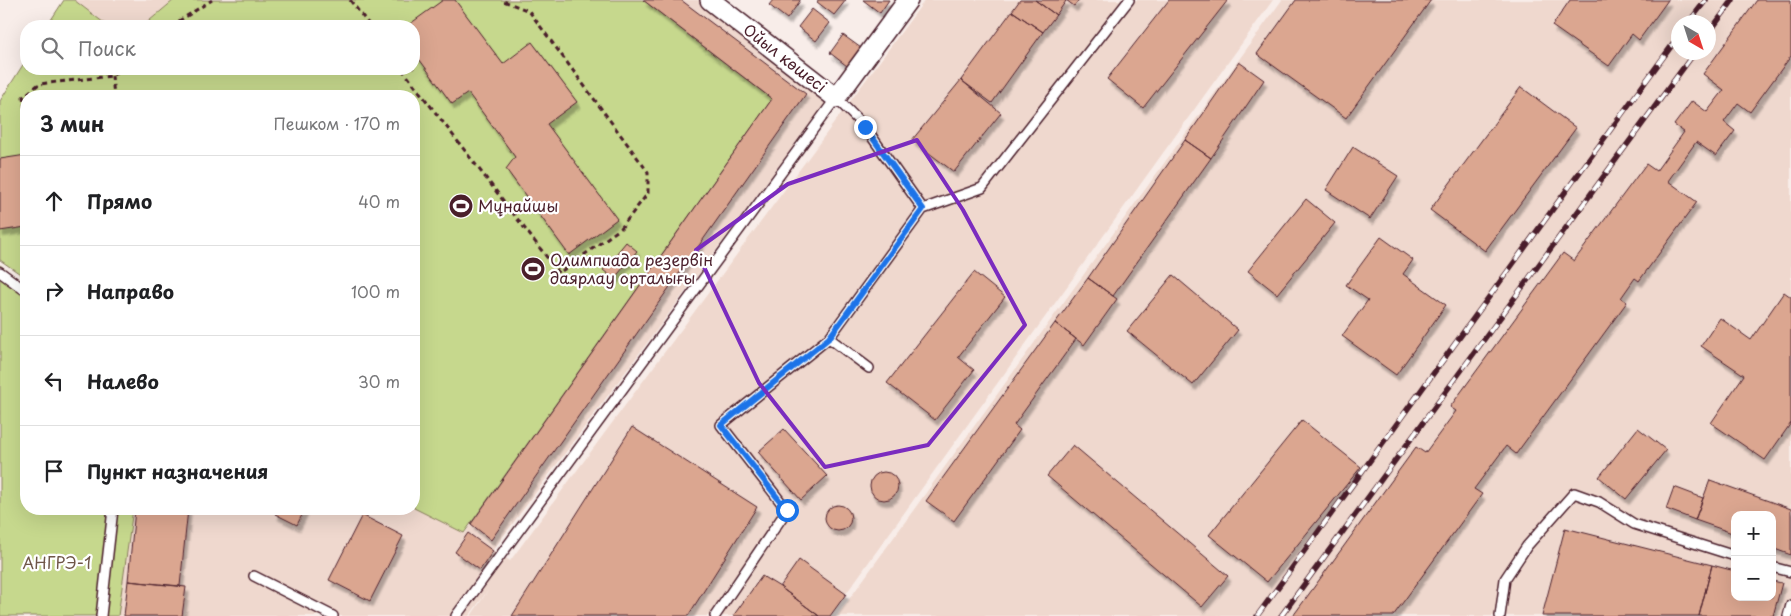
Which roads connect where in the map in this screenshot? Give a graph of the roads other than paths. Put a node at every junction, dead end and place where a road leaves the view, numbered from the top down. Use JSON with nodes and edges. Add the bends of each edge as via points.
{"nodes":[{"id":1,"x":710,"y":0,"type":"edge"},
{"id":2,"x":908,"y":0,"type":"edge"},
{"id":3,"x":1129,"y":0,"type":"edge"},
{"id":4,"x":836,"y":98,"type":"junction"},
{"id":5,"x":923,"y":209,"type":"junction"},
{"id":6,"x":1,"y":275,"type":"edge"},
{"id":7,"x":20,"y":287,"type":"edge"},
{"id":8,"x":829,"y":338,"type":"junction"},
{"id":9,"x":868,"y":368,"type":"dead end"},
{"id":10,"x":112,"y":515,"type":"edge"},
{"id":11,"x":1731,"y":555,"type":"edge"},
{"id":12,"x":1776,"y":568,"type":"edge"},
{"id":13,"x":1791,"y":572,"type":"edge"},
{"id":14,"x":254,"y":576,"type":"dead end"},
{"id":15,"x":1791,"y":605,"type":"edge"},
{"id":16,"x":101,"y":616,"type":"edge"},
{"id":17,"x":333,"y":616,"type":"edge"},
{"id":18,"x":456,"y":616,"type":"edge"},
{"id":19,"x":715,"y":616,"type":"edge"},
{"id":20,"x":1500,"y":616,"type":"edge"},
{"id":21,"x":1788,"y":616,"type":"edge"}],
"edges":[{"from":1,"to":4,"type":"street","name":"Ойыл көшесі"},
{"from":2,"to":4,"type":"street"},
{"from":3,"to":5,"type":"lane","via":[[982,188]]},
{"from":4,"to":5,"type":"lane","via":[[865,127]]},
{"from":4,"to":18,"type":"lane"},
{"from":5,"to":8,"type":"lane"},
{"from":6,"to":7,"type":"lane"},
{"from":8,"to":9,"type":"lane"},
{"from":8,"to":19,"type":"lane","via":[[721,425],[787,510]]},
{"from":10,"to":16,"type":"lane"},
{"from":11,"to":20,"type":"lane","via":[[1634,524],[1599,502],[1574,493],[1527,546],[1505,580]]},
{"from":12,"to":13,"type":"lane"},
{"from":14,"to":17,"type":"lane"},
{"from":15,"to":21,"type":"lane"}]}
